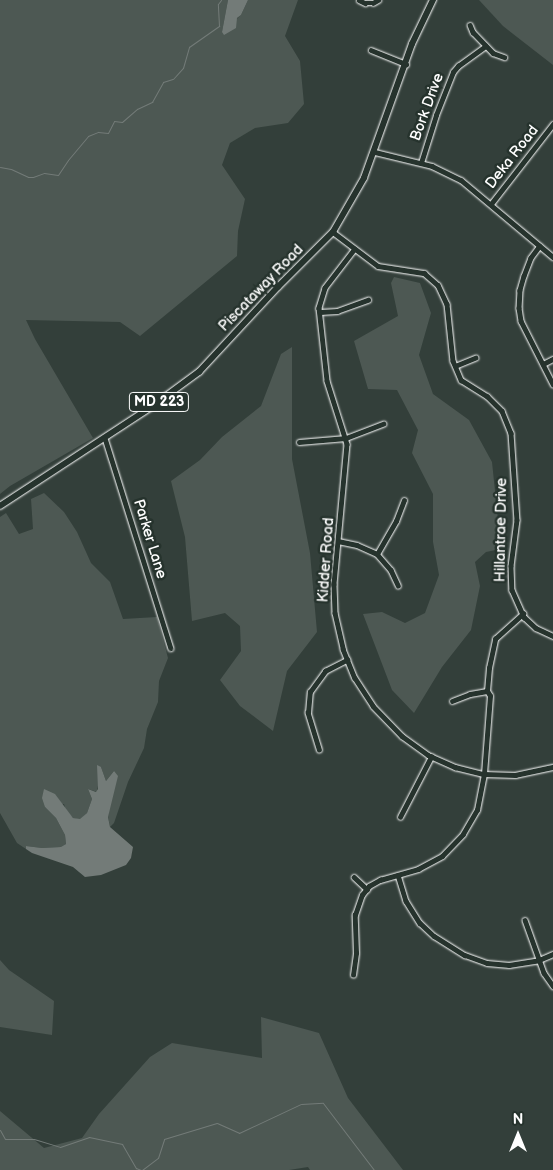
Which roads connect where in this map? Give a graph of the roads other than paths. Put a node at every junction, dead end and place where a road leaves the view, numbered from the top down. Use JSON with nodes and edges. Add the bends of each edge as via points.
{"nodes":[{"id":1,"x":359,"y":0,"type":"edge"},
{"id":2,"x":378,"y":0,"type":"edge"},
{"id":3,"x":433,"y":0,"type":"edge"},
{"id":4,"x":470,"y":25,"type":"dead end"},
{"id":5,"x":486,"y":46,"type":"junction"},
{"id":6,"x":371,"y":50,"type":"dead end"},
{"id":7,"x":504,"y":57,"type":"dead end"},
{"id":8,"x":406,"y":64,"type":"junction"},
{"id":9,"x":553,"y":124,"type":"edge"},
{"id":10,"x":375,"y":152,"type":"junction"},
{"id":11,"x":421,"y":163,"type":"junction"},
{"id":12,"x":491,"y":204,"type":"junction"},
{"id":13,"x":333,"y":232,"type":"junction"},
{"id":14,"x":540,"y":246,"type":"junction"},
{"id":15,"x":355,"y":249,"type":"junction"},
{"id":16,"x":553,"y":257,"type":"edge"},
{"id":17,"x":368,"y":300,"type":"dead end"},
{"id":18,"x":320,"y":312,"type":"junction"},
{"id":19,"x":476,"y":358,"type":"dead end"},
{"id":20,"x":553,"y":359,"type":"edge"},
{"id":21,"x":543,"y":364,"type":"junction"},
{"id":22,"x":455,"y":366,"type":"junction"},
{"id":23,"x":553,"y":384,"type":"edge"},
{"id":24,"x":383,"y":424,"type":"dead end"},
{"id":25,"x":105,"y":438,"type":"junction"},
{"id":26,"x":346,"y":438,"type":"junction"},
{"id":27,"x":299,"y":442,"type":"dead end"},
{"id":28,"x":404,"y":500,"type":"dead end"},
{"id":29,"x":0,"y":506,"type":"edge"},
{"id":30,"x":338,"y":541,"type":"junction"},
{"id":31,"x":377,"y":554,"type":"junction"},
{"id":32,"x":398,"y":585,"type":"dead end"},
{"id":33,"x":523,"y":614,"type":"junction"},
{"id":34,"x":553,"y":636,"type":"edge"},
{"id":35,"x":171,"y":648,"type":"dead end"},
{"id":36,"x":347,"y":660,"type":"junction"},
{"id":37,"x":487,"y":691,"type":"junction"},
{"id":38,"x":452,"y":701,"type":"dead end"},
{"id":39,"x":320,"y":750,"type":"dead end"},
{"id":40,"x":431,"y":758,"type":"junction"},
{"id":41,"x":553,"y":767,"type":"edge"},
{"id":42,"x":484,"y":774,"type":"junction"},
{"id":43,"x":400,"y":817,"type":"dead end"},
{"id":44,"x":398,"y":875,"type":"junction"},
{"id":45,"x":354,"y":877,"type":"dead end"},
{"id":46,"x":367,"y":889,"type":"junction"},
{"id":47,"x":525,"y":920,"type":"dead end"},
{"id":48,"x":553,"y":954,"type":"edge"},
{"id":49,"x":539,"y":960,"type":"junction"},
{"id":50,"x":353,"y":974,"type":"dead end"},
{"id":51,"x":553,"y":986,"type":"edge"}],
"edges":[{"from":1,"to":2,"type":"street","via":[[367,4]]},
{"from":3,"to":8,"type":"main road","name":"Piscataway Road","number":"MD 223"},
{"from":4,"to":5,"type":"street"},
{"from":5,"to":7,"type":"street"},
{"from":5,"to":11,"type":"street","name":"Bork Drive","via":[[453,72]]},
{"from":6,"to":8,"type":"street"},
{"from":8,"to":10,"type":"main road","name":"Piscataway Road","number":"MD 223"},
{"from":9,"to":12,"type":"street","name":"Deka Road"},
{"from":10,"to":11,"type":"street"},
{"from":10,"to":13,"type":"main road","name":"Piscataway Road","number":"MD 223"},
{"from":11,"to":12,"type":"street","via":[[461,180]]},
{"from":12,"to":14,"type":"street"},
{"from":13,"to":15,"type":"street","name":"Hillantrae Drive"},
{"from":13,"to":25,"type":"main road","name":"Piscataway Road","number":"MD 223","via":[[199,372]]},
{"from":14,"to":16,"type":"street"},
{"from":14,"to":21,"type":"street","via":[[526,270],[519,308],[521,321]]},
{"from":15,"to":18,"type":"street","name":"Kidder Road","via":[[325,288]]},
{"from":15,"to":22,"type":"street","name":"Hillantrae Drive","via":[[378,266],[424,273],[438,286],[447,304]]},
{"from":17,"to":18,"type":"street","via":[[336,311]]},
{"from":18,"to":26,"type":"street","name":"Kidder Road","via":[[327,381]]},
{"from":19,"to":22,"type":"street"},
{"from":20,"to":21,"type":"street"},
{"from":21,"to":23,"type":"street"},
{"from":22,"to":33,"type":"street","name":"Hillantrae Drive","via":[[461,380],[487,396],[502,411],[512,433],[517,520],[512,590]]},
{"from":24,"to":26,"type":"street"},
{"from":25,"to":29,"type":"main road","name":"Piscataway Road","number":"MD 223"},
{"from":25,"to":35,"type":"street","name":"Parker Lane"},
{"from":26,"to":27,"type":"street"},
{"from":26,"to":30,"type":"street","name":"Kidder Road"},
{"from":28,"to":31,"type":"street"},
{"from":30,"to":31,"type":"street"},
{"from":30,"to":36,"type":"street","name":"Kidder Road","via":[[334,602]]},
{"from":31,"to":32,"type":"street","via":[[391,570]]},
{"from":33,"to":34,"type":"street","name":"Hillantrae Drive","via":[[536,628]]},
{"from":33,"to":37,"type":"street","via":[[494,640]]},
{"from":36,"to":39,"type":"street","via":[[324,671],[310,692],[308,713]]},
{"from":36,"to":40,"type":"street","name":"Kidder Road","via":[[364,692],[384,719]]},
{"from":37,"to":38,"type":"street"},
{"from":37,"to":42,"type":"street","via":[[490,696]]},
{"from":40,"to":42,"type":"street","name":"Kidder Road"},
{"from":40,"to":43,"type":"street"},
{"from":41,"to":42,"type":"street","name":"Kidder Road","via":[[515,775]]},
{"from":42,"to":44,"type":"street","via":[[477,810],[456,843],[436,860]]},
{"from":44,"to":46,"type":"street","via":[[380,880]]},
{"from":44,"to":49,"type":"street","via":[[406,901],[417,919],[429,932],[454,948],[472,958],[495,964]]},
{"from":45,"to":46,"type":"street"},
{"from":46,"to":50,"type":"street","via":[[355,915]]},
{"from":47,"to":49,"type":"street"},
{"from":48,"to":49,"type":"street"},
{"from":49,"to":51,"type":"street"}]}
